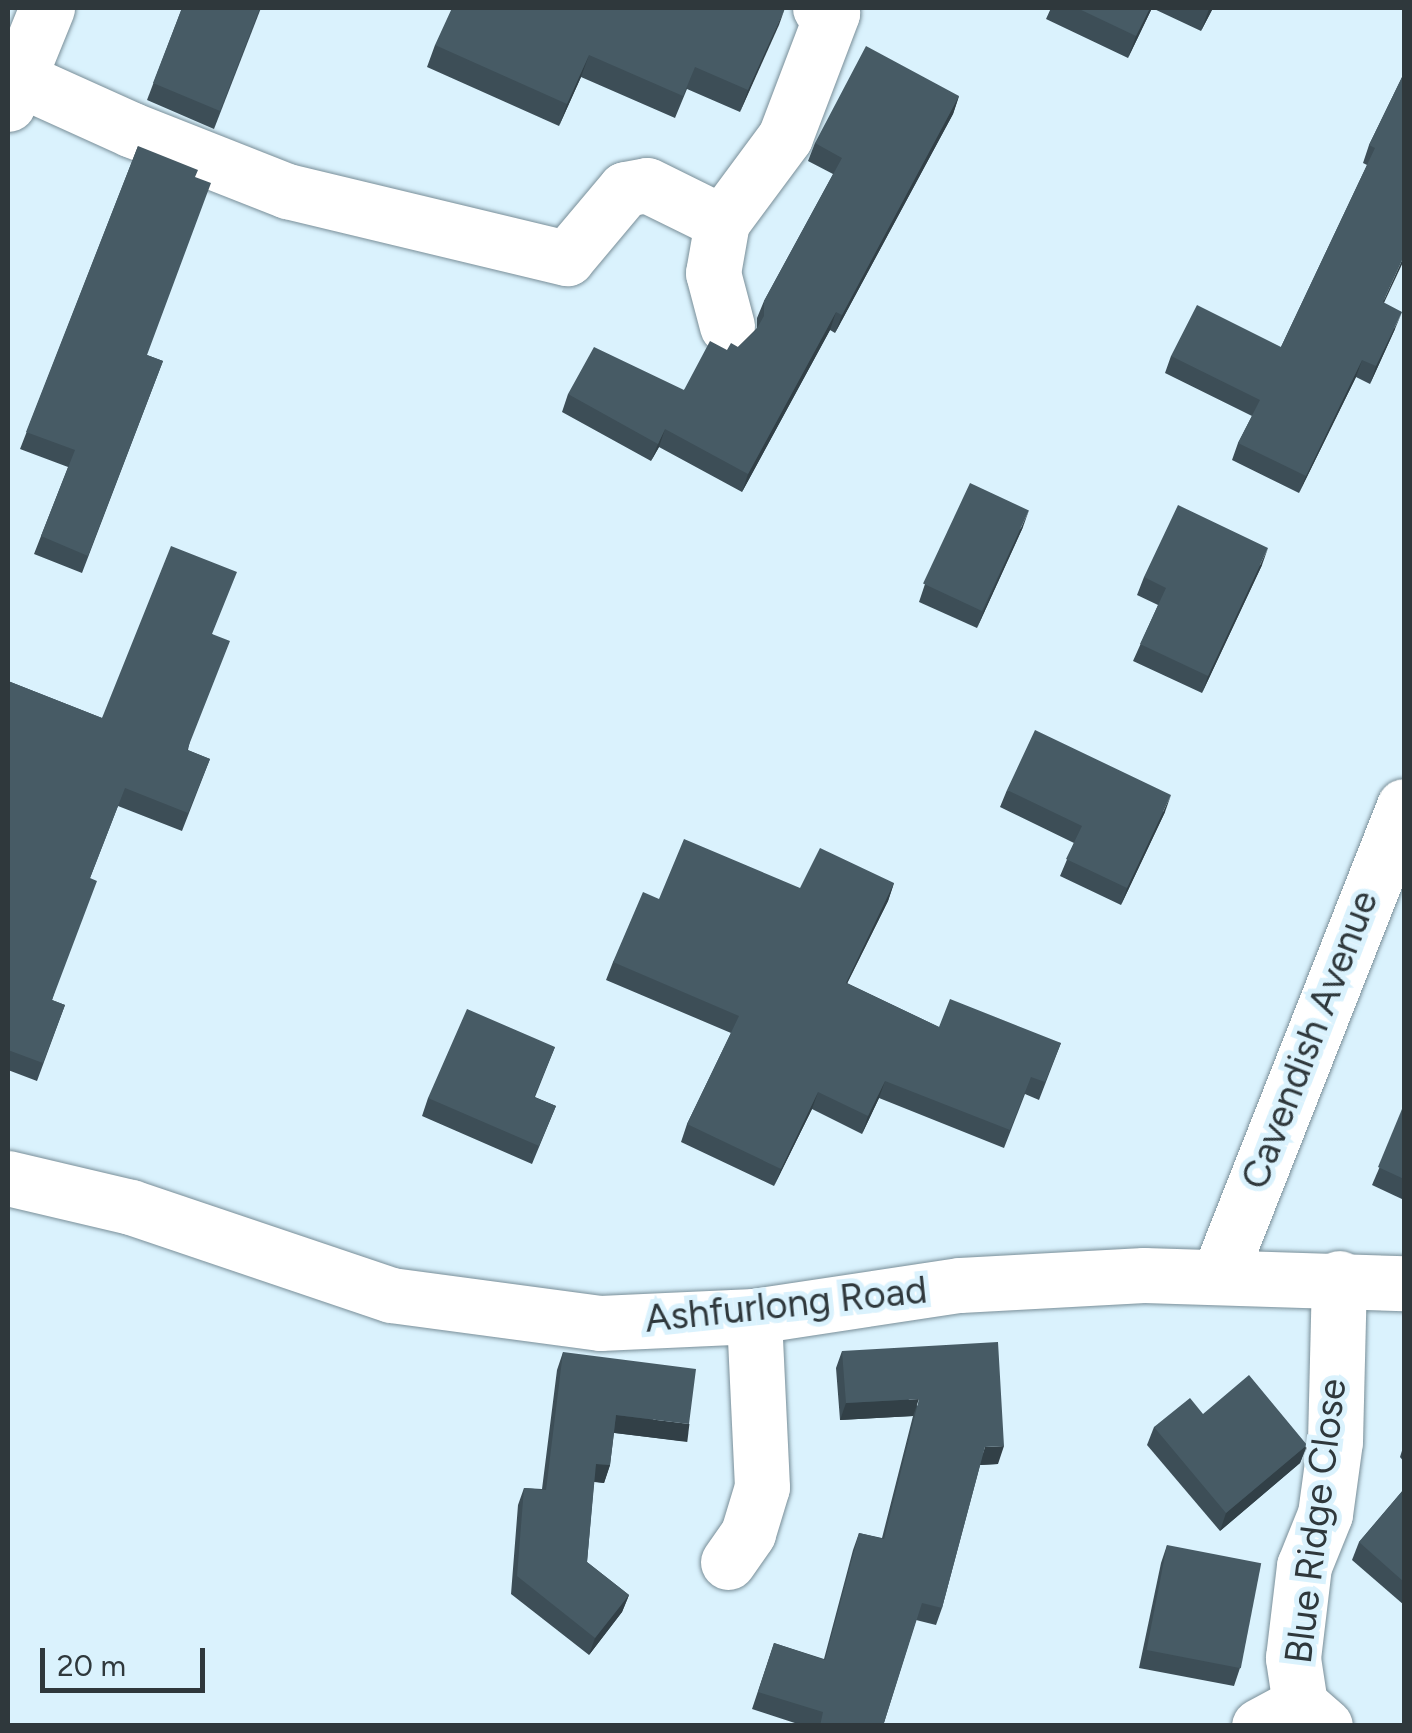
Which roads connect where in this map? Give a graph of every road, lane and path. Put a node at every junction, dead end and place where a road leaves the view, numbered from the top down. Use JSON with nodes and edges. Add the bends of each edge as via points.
{"nodes":[{"id":1,"x":47,"y":8,"type":"edge"},
{"id":2,"x":820,"y":8,"type":"edge"},
{"id":3,"x":12,"y":91,"type":"edge"},
{"id":4,"x":722,"y":222,"type":"junction"},
{"id":5,"x":727,"y":326,"type":"dead end"},
{"id":6,"x":1404,"y":806,"type":"edge"},
{"id":7,"x":8,"y":1178,"type":"edge"},
{"id":8,"x":1219,"y":1274,"type":"junction"},
{"id":9,"x":1339,"y":1278,"type":"junction"},
{"id":10,"x":1404,"y":1283,"type":"edge"},
{"id":11,"x":754,"y":1316,"type":"junction"},
{"id":12,"x":728,"y":1562,"type":"dead end"},
{"id":13,"x":1295,"y":1718,"type":"edge"}],
"edges":[{"from":1,"to":3,"type":"street"},
{"from":2,"to":4,"type":"street","via":[[832,13],[786,137]]},
{"from":3,"to":4,"type":"street","via":[[287,191],[567,258],[625,189],[647,185]]},
{"from":4,"to":5,"type":"street","via":[[713,273]]},
{"from":6,"to":8,"type":"street","name":"Cavendish Avenue"},
{"from":7,"to":11,"type":"street","name":"Ashfurlong Road","via":[[131,1206],[392,1295],[600,1324]]},
{"from":8,"to":9,"type":"street","name":"Ashfurlong Road"},
{"from":8,"to":11,"type":"street","name":"Ashfurlong Road","via":[[960,1285]]},
{"from":9,"to":10,"type":"street","name":"Ashfurlong Road"},
{"from":9,"to":13,"type":"street","name":"Blue Ridge Close","via":[[1335,1441],[1324,1514],[1304,1566],[1296,1617]]},
{"from":11,"to":12,"type":"street","via":[[762,1487],[748,1533]]}]}
